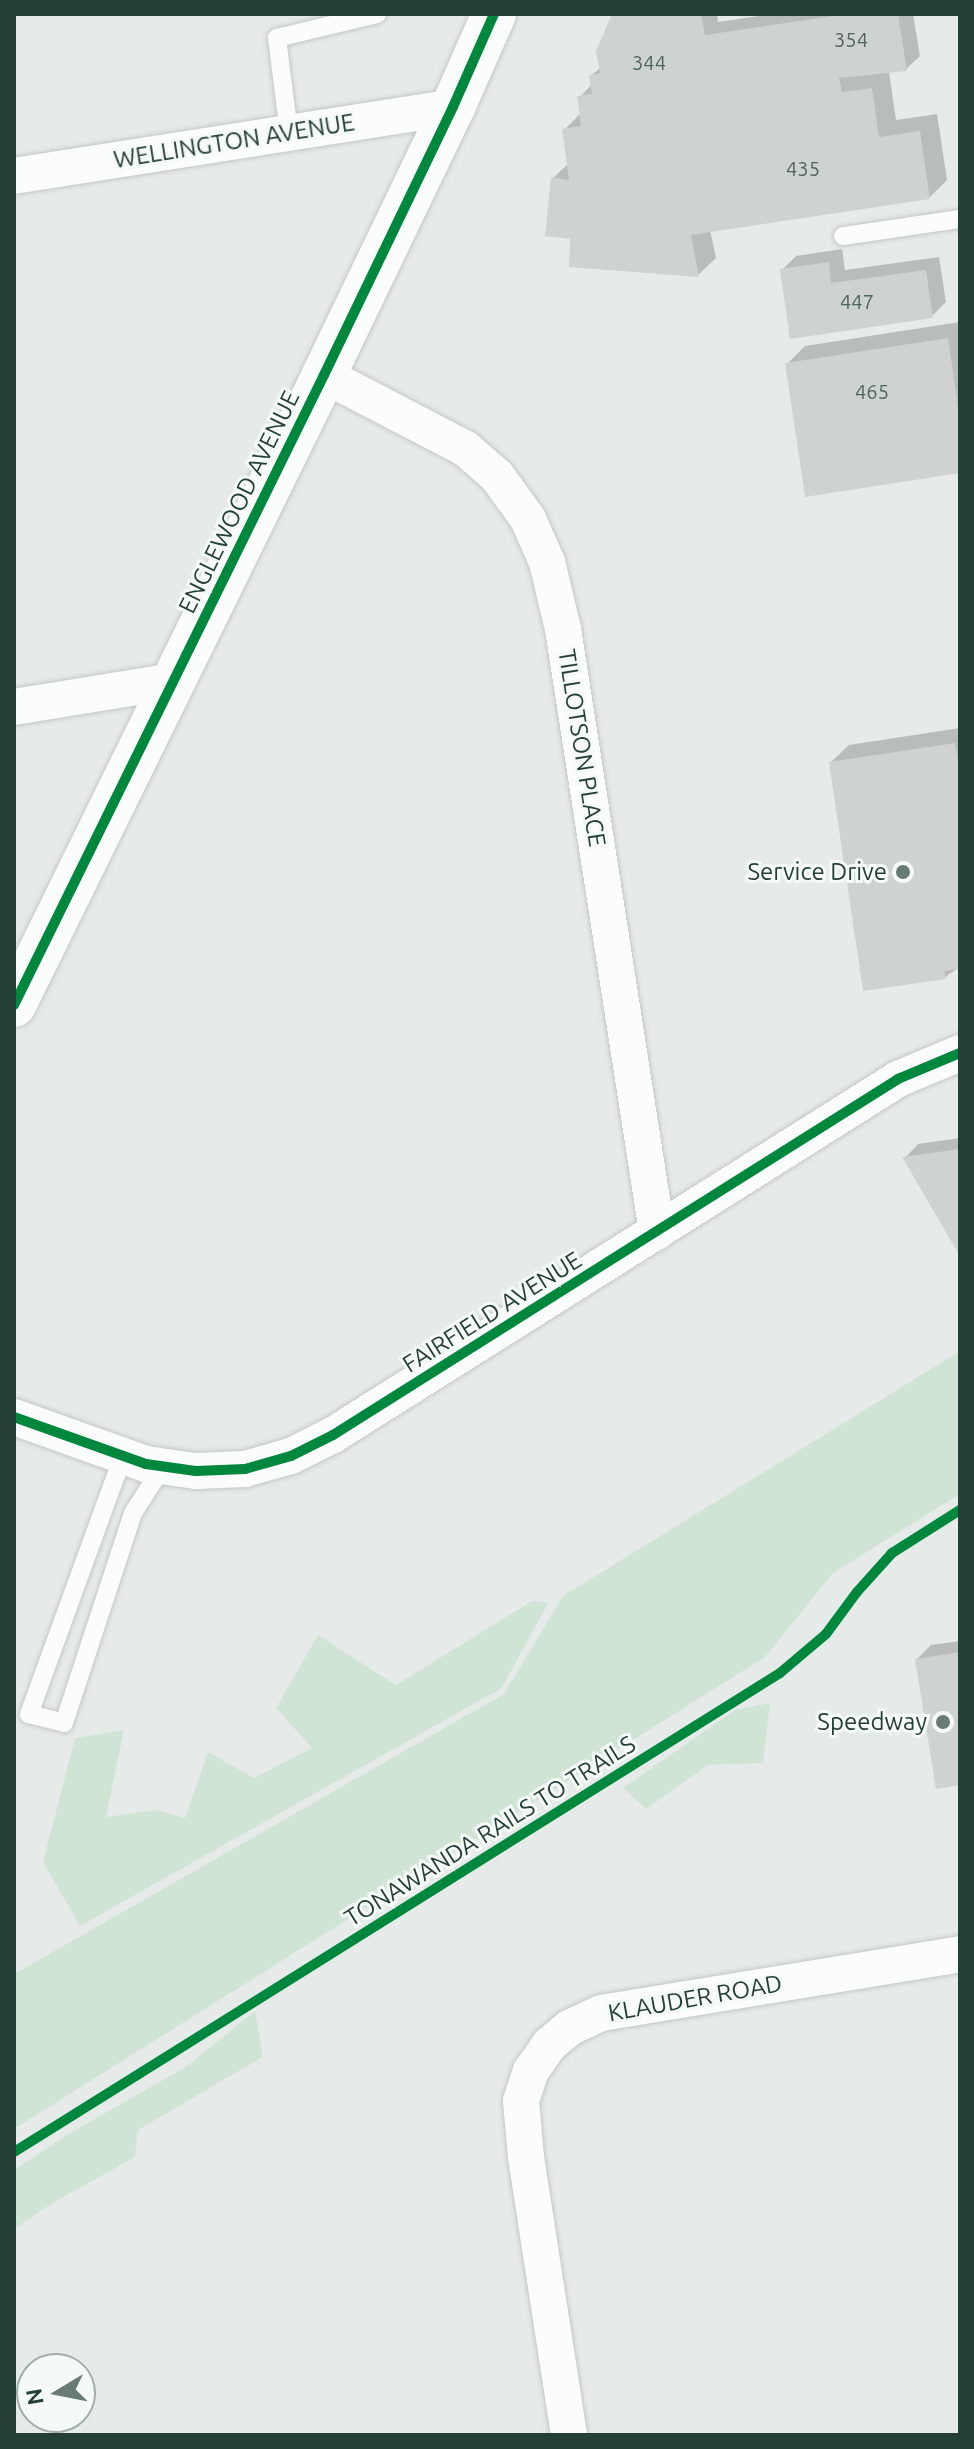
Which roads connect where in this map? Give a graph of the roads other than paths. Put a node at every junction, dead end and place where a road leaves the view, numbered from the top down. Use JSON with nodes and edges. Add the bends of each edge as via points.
{"nodes":[{"id":1,"x":377,"y":14,"type":"edge"},
{"id":2,"x":486,"y":17,"type":"edge"},
{"id":3,"x":453,"y":107,"type":"junction"},
{"id":4,"x":289,"y":133,"type":"junction"},
{"id":5,"x":14,"y":176,"type":"edge"},
{"id":6,"x":960,"y":219,"type":"edge"},
{"id":7,"x":843,"y":236,"type":"dead end"},
{"id":8,"x":324,"y":375,"type":"junction"},
{"id":9,"x":172,"y":681,"type":"junction"},
{"id":10,"x":14,"y":707,"type":"edge"},
{"id":11,"x":14,"y":1005,"type":"edge"},
{"id":12,"x":960,"y":1053,"type":"edge"},
{"id":13,"x":657,"y":1232,"type":"junction"},
{"id":14,"x":14,"y":1417,"type":"edge"},
{"id":15,"x":123,"y":1456,"type":"junction"},
{"id":16,"x":163,"y":1466,"type":"junction"},
{"id":17,"x":960,"y":1954,"type":"edge"},
{"id":18,"x":569,"y":2435,"type":"edge"}],
"edges":[{"from":1,"to":4,"type":"lane","via":[[277,38]]},
{"from":2,"to":3,"type":"street","name":"ENGLEWOOD AVENUE"},
{"from":3,"to":4,"type":"street","name":"WELLINGTON AVENUE"},
{"from":3,"to":8,"type":"street","name":"ENGLEWOOD AVENUE"},
{"from":4,"to":5,"type":"street","name":"WELLINGTON AVENUE"},
{"from":6,"to":7,"type":"lane"},
{"from":8,"to":9,"type":"street","name":"ENGLEWOOD AVENUE"},
{"from":8,"to":13,"type":"street","name":"TILLOTSON PLACE","via":[[466,449],[497,476],[528,519],[547,562],[563,629]]},
{"from":9,"to":10,"type":"street"},
{"from":9,"to":11,"type":"street","name":"ENGLEWOOD AVENUE"},
{"from":12,"to":13,"type":"street","name":"FAIRFIELD AVENUE","via":[[898,1079]]},
{"from":13,"to":16,"type":"street","name":"FAIRFIELD AVENUE","via":[[333,1435],[291,1456],[245,1469]]},
{"from":14,"to":15,"type":"street","name":"FAIRFIELD AVENUE"},
{"from":15,"to":16,"type":"street","name":"FAIRFIELD AVENUE"},
{"from":15,"to":16,"type":"lane","via":[[29,1714],[64,1723],[133,1513]]},
{"from":17,"to":18,"type":"street","name":"KLAUDER ROAD","via":[[601,2013],[549,2045],[531,2071],[521,2101]]}]}
